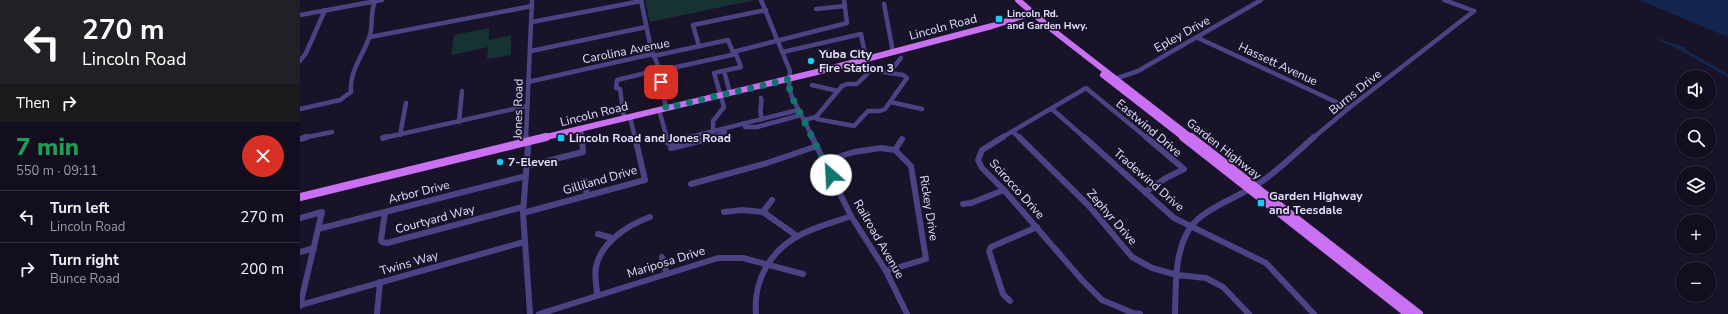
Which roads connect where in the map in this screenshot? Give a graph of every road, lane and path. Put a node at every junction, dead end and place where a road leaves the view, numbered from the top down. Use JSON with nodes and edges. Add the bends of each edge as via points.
{"nodes":[{"id":1,"x":349,"y":0,"type":"edge"},
{"id":2,"x":382,"y":0,"type":"edge"},
{"id":3,"x":532,"y":0,"type":"edge"},
{"id":4,"x":641,"y":0,"type":"edge"},
{"id":5,"x":761,"y":0,"type":"edge"},
{"id":6,"x":844,"y":0,"type":"edge"},
{"id":7,"x":1012,"y":0,"type":"edge"},
{"id":8,"x":1018,"y":0,"type":"edge"},
{"id":9,"x":1261,"y":0,"type":"edge"},
{"id":10,"x":1444,"y":0,"type":"edge"},
{"id":11,"x":375,"y":1,"type":"junction"},
{"id":12,"x":884,"y":4,"type":"dead end"},
{"id":13,"x":346,"y":6,"type":"junction"},
{"id":14,"x":532,"y":6,"type":"junction"},
{"id":15,"x":845,"y":6,"type":"junction"},
{"id":16,"x":816,"y":9,"type":"dead end"},
{"id":17,"x":325,"y":10,"type":"junction"},
{"id":18,"x":766,"y":10,"type":"junction"},
{"id":19,"x":1030,"y":14,"type":"junction"},
{"id":20,"x":300,"y":15,"type":"edge"},
{"id":21,"x":532,"y":22,"type":"junction"},
{"id":22,"x":646,"y":27,"type":"junction"},
{"id":23,"x":370,"y":37,"type":"junction"},
{"id":24,"x":1198,"y":38,"type":"junction"},
{"id":25,"x":779,"y":40,"type":"junction"},
{"id":26,"x":699,"y":46,"type":"junction"},
{"id":27,"x":531,"y":51,"type":"junction"},
{"id":28,"x":783,"y":52,"type":"junction"},
{"id":29,"x":892,"y":52,"type":"junction"},
{"id":30,"x":654,"y":55,"type":"junction"},
{"id":31,"x":901,"y":58,"type":"dead end"},
{"id":32,"x":865,"y":59,"type":"junction"},
{"id":33,"x":300,"y":61,"type":"edge"},
{"id":34,"x":870,"y":69,"type":"junction"},
{"id":35,"x":658,"y":70,"type":"junction"},
{"id":36,"x":724,"y":71,"type":"junction"},
{"id":37,"x":889,"y":72,"type":"junction"},
{"id":38,"x":790,"y":79,"type":"junction"},
{"id":39,"x":1113,"y":80,"type":"junction"},
{"id":40,"x":528,"y":82,"type":"junction"},
{"id":41,"x":812,"y":86,"type":"dead end"},
{"id":42,"x":1086,"y":88,"type":"joint"},
{"id":43,"x":462,"y":91,"type":"dead end"},
{"id":44,"x":838,"y":91,"type":"junction"},
{"id":45,"x":730,"y":93,"type":"junction"},
{"id":46,"x":721,"y":95,"type":"junction"},
{"id":47,"x":761,"y":98,"type":"dead end"},
{"id":48,"x":890,"y":102,"type":"junction"},
{"id":49,"x":406,"y":103,"type":"dead end"},
{"id":50,"x":527,"y":106,"type":"junction"},
{"id":51,"x":922,"y":108,"type":"dead end"},
{"id":52,"x":1349,"y":108,"type":"junction"},
{"id":53,"x":300,"y":109,"type":"edge"},
{"id":54,"x":662,"y":109,"type":"junction"},
{"id":55,"x":1052,"y":109,"type":"junction"},
{"id":56,"x":802,"y":117,"type":"junction"},
{"id":57,"x":627,"y":118,"type":"junction"},
{"id":58,"x":816,"y":118,"type":"junction"},
{"id":59,"x":762,"y":119,"type":"junction"},
{"id":60,"x":459,"y":122,"type":"junction"},
{"id":61,"x":581,"y":129,"type":"junction"},
{"id":62,"x":332,"y":132,"type":"dead end"},
{"id":63,"x":713,"y":132,"type":"junction"},
{"id":64,"x":1013,"y":132,"type":"junction"},
{"id":65,"x":400,"y":135,"type":"junction"},
{"id":66,"x":383,"y":138,"type":"dead end"},
{"id":67,"x":300,"y":139,"type":"edge"},
{"id":68,"x":902,"y":139,"type":"dead end"},
{"id":69,"x":527,"y":142,"type":"junction"},
{"id":70,"x":817,"y":146,"type":"junction"},
{"id":71,"x":671,"y":148,"type":"dead end"},
{"id":72,"x":895,"y":150,"type":"junction"},
{"id":73,"x":825,"y":161,"type":"junction"},
{"id":74,"x":527,"y":166,"type":"junction"},
{"id":75,"x":526,"y":176,"type":"junction"},
{"id":76,"x":585,"y":181,"type":"dead end"},
{"id":77,"x":690,"y":184,"type":"dead end"},
{"id":78,"x":1252,"y":188,"type":"junction"},
{"id":79,"x":1004,"y":190,"type":"junction"},
{"id":80,"x":1145,"y":192,"type":"junction"},
{"id":81,"x":587,"y":196,"type":"junction"},
{"id":82,"x":300,"y":197,"type":"edge"},
{"id":83,"x":772,"y":200,"type":"dead end"},
{"id":84,"x":963,"y":204,"type":"dead end"},
{"id":85,"x":523,"y":210,"type":"junction"},
{"id":86,"x":385,"y":212,"type":"junction"},
{"id":87,"x":724,"y":212,"type":"dead end"},
{"id":88,"x":763,"y":212,"type":"junction"},
{"id":89,"x":851,"y":216,"type":"junction"},
{"id":90,"x":650,"y":217,"type":"dead end"},
{"id":91,"x":300,"y":218,"type":"edge"},
{"id":92,"x":1037,"y":227,"type":"junction"},
{"id":93,"x":1190,"y":227,"type":"junction"},
{"id":94,"x":318,"y":229,"type":"junction"},
{"id":95,"x":598,"y":234,"type":"dead end"},
{"id":96,"x":797,"y":236,"type":"junction"},
{"id":97,"x":612,"y":238,"type":"junction"},
{"id":98,"x":524,"y":242,"type":"junction"},
{"id":99,"x":314,"y":248,"type":"junction"},
{"id":100,"x":300,"y":252,"type":"edge"},
{"id":101,"x":662,"y":257,"type":"dead end"},
{"id":102,"x":767,"y":265,"type":"junction"},
{"id":103,"x":886,"y":270,"type":"junction"},
{"id":104,"x":667,"y":274,"type":"junction"},
{"id":105,"x":803,"y":274,"type":"dead end"},
{"id":106,"x":1177,"y":275,"type":"junction"},
{"id":107,"x":380,"y":282,"type":"junction"},
{"id":108,"x":302,"y":288,"type":"edge"},
{"id":109,"x":597,"y":295,"type":"junction"},
{"id":110,"x":1010,"y":301,"type":"dead end"},
{"id":111,"x":300,"y":305,"type":"edge"},
{"id":112,"x":377,"y":314,"type":"edge"},
{"id":113,"x":530,"y":314,"type":"edge"},
{"id":114,"x":538,"y":314,"type":"edge"},
{"id":115,"x":756,"y":314,"type":"edge"},
{"id":116,"x":907,"y":314,"type":"edge"},
{"id":117,"x":1140,"y":314,"type":"edge"},
{"id":118,"x":1175,"y":314,"type":"edge"},
{"id":119,"x":1249,"y":314,"type":"edge"},
{"id":120,"x":1314,"y":314,"type":"edge"},
{"id":121,"x":1408,"y":314,"type":"edge"},
{"id":122,"x":1419,"y":314,"type":"edge"}],
"edges":[{"from":1,"to":13,"type":"street"},
{"from":2,"to":11,"type":"street"},
{"from":3,"to":14,"type":"street","name":"Jones Road"},
{"from":4,"to":21,"type":"street"},
{"from":4,"to":22,"type":"street"},
{"from":5,"to":18,"type":"street","name":"Railroad Avenue"},
{"from":6,"to":15,"type":"street"},
{"from":7,"to":19,"type":"main road","name":"Garden Highway"},
{"from":8,"to":19,"type":"main road","name":"Garden Highway"},
{"from":9,"to":24,"type":"street","name":"Epley Drive"},
{"from":10,"to":52,"type":"street","name":"Burns Drive","via":[[1474,11]]},
{"from":11,"to":13,"type":"street"},
{"from":11,"to":23,"type":"street"},
{"from":12,"to":29,"type":"street"},
{"from":13,"to":17,"type":"street"},
{"from":14,"to":21,"type":"street","name":"Jones Road"},
{"from":14,"to":23,"type":"street"},
{"from":15,"to":16,"type":"street"},
{"from":15,"to":25,"type":"street","via":[[847,23]]},
{"from":17,"to":20,"type":"street"},
{"from":17,"to":33,"type":"street"},
{"from":18,"to":25,"type":"street","name":"Railroad Avenue"},
{"from":18,"to":26,"type":"street","via":[[693,25]]},
{"from":19,"to":29,"type":"main road","name":"Lincoln Road"},
{"from":19,"to":39,"type":"main road","name":"Garden Highway"},
{"from":21,"to":27,"type":"street","name":"Jones Road"},
{"from":22,"to":27,"type":"street"},
{"from":22,"to":30,"type":"street"},
{"from":23,"to":53,"type":"street","via":[[358,60],[350,86],[352,92],[340,100]]},
{"from":24,"to":39,"type":"street","name":"Epley Drive","via":[[1138,71]]},
{"from":24,"to":52,"type":"street","name":"Hassett Avenue"},
{"from":25,"to":26,"type":"street","name":"Carolina Avenue","via":[[733,52],[728,40]]},
{"from":25,"to":28,"type":"street","name":"Railroad Avenue"},
{"from":26,"to":30,"type":"street","name":"Carolina Avenue"},
{"from":27,"to":40,"type":"street","name":"Jones Road"},
{"from":28,"to":32,"type":"street","via":[[861,34]]},
{"from":28,"to":38,"type":"street","name":"Railroad Avenue","via":[[790,71]]},
{"from":29,"to":32,"type":"main road","name":"Lincoln Road"},
{"from":30,"to":35,"type":"street"},
{"from":30,"to":40,"type":"street","name":"Carolina Avenue"},
{"from":31,"to":37,"type":"street"},
{"from":32,"to":34,"type":"street","via":[[862,62]]},
{"from":32,"to":38,"type":"main road","name":"Lincoln Road"},
{"from":34,"to":37,"type":"street"},
{"from":34,"to":44,"type":"street","via":[[857,84],[845,85]]},
{"from":35,"to":36,"type":"street","via":[[736,54],[741,67]]},
{"from":35,"to":54,"type":"street"},
{"from":35,"to":57,"type":"street","via":[[617,80],[616,88],[620,89]]},
{"from":36,"to":45,"type":"street"},
{"from":36,"to":46,"type":"street","via":[[714,73]]},
{"from":37,"to":48,"type":"street","via":[[907,78]]},
{"from":38,"to":45,"type":"main road","name":"Lincoln Road"},
{"from":38,"to":56,"type":"street","name":"Railroad Avenue","via":[[790,92]]},
{"from":39,"to":78,"type":"main road","name":"Garden Highway"},
{"from":40,"to":50,"type":"street","name":"Jones Road"},
{"from":41,"to":44,"type":"street"},
{"from":42,"to":55,"type":"street","name":"Scirocco Drive"},
{"from":42,"to":80,"type":"street","name":"Eastwind Drive","via":[[1184,169]]},
{"from":43,"to":60,"type":"street"},
{"from":44,"to":58,"type":"street"},
{"from":45,"to":46,"type":"main road","name":"Lincoln Road"},
{"from":46,"to":54,"type":"main road","name":"Lincoln Road"},
{"from":46,"to":63,"type":"street","via":[[724,107],[713,119]]},
{"from":47,"to":59,"type":"street","via":[[759,111]]},
{"from":48,"to":51,"type":"street"},
{"from":48,"to":58,"type":"street","via":[[883,110],[868,111],[856,125],[852,126]]},
{"from":49,"to":65,"type":"street"},
{"from":50,"to":60,"type":"street"},
{"from":50,"to":69,"type":"street","name":"Jones Road"},
{"from":52,"to":78,"type":"street","name":"Burns Drive"},
{"from":54,"to":57,"type":"main road","name":"Lincoln Road"},
{"from":54,"to":63,"type":"street","via":[[668,143]]},
{"from":55,"to":64,"type":"street","name":"Scirocco Drive"},
{"from":55,"to":80,"type":"street","name":"Tradewind Drive"},
{"from":56,"to":58,"type":"street"},
{"from":56,"to":59,"type":"street"},
{"from":56,"to":70,"type":"street","name":"Railroad Avenue"},
{"from":56,"to":71,"type":"street","via":[[757,127],[751,126]]},
{"from":57,"to":61,"type":"main road","name":"Lincoln Road"},
{"from":57,"to":81,"type":"street","name":"Gilliland Drive","via":[[645,180]]},
{"from":59,"to":63,"type":"street"},
{"from":60,"to":65,"type":"street"},
{"from":61,"to":69,"type":"main road","name":"Lincoln Road"},
{"from":61,"to":74,"type":"street","via":[[583,152]]},
{"from":62,"to":67,"type":"street"},
{"from":64,"to":79,"type":"street","name":"Scirocco Drive","via":[[982,150],[978,160],[982,168]]},
{"from":64,"to":106,"type":"street","name":"Zephyr Drive","via":[[1090,207],[1132,257],[1152,268]]},
{"from":65,"to":66,"type":"street"},
{"from":68,"to":72,"type":"street"},
{"from":69,"to":74,"type":"street","name":"Jones Road"},
{"from":69,"to":82,"type":"main road","name":"Lincoln Road"},
{"from":70,"to":73,"type":"street","name":"Railroad Avenue"},
{"from":70,"to":77,"type":"street","via":[[764,164]]},
{"from":72,"to":73,"type":"street","via":[[880,148],[854,152]]},
{"from":72,"to":103,"type":"street","name":"Rickey Drive","via":[[911,166],[926,259]]},
{"from":73,"to":89,"type":"street","name":"Railroad Avenue"},
{"from":74,"to":75,"type":"street","name":"Jones Road"},
{"from":75,"to":85,"type":"street","name":"Jones Road"},
{"from":75,"to":86,"type":"street","name":"Arbor Drive"},
{"from":76,"to":81,"type":"street"},
{"from":78,"to":93,"type":"street","name":"Burns Drive","via":[[1207,212]]},
{"from":78,"to":121,"type":"main road","name":"Garden Highway"},
{"from":78,"to":122,"type":"main road","name":"Garden Highway"},
{"from":79,"to":84,"type":"street","via":[[971,204]]},
{"from":79,"to":92,"type":"street","name":"Scirocco Drive"},
{"from":80,"to":93,"type":"street","name":"Tradewind Drive","via":[[1174,218]]},
{"from":81,"to":85,"type":"street","name":"Gilliland Drive"},
{"from":83,"to":88,"type":"street"},
{"from":85,"to":86,"type":"street","name":"Courtyard Way","via":[[387,243],[381,240]]},
{"from":85,"to":98,"type":"street","name":"Jones Road"},
{"from":86,"to":94,"type":"street","name":"Arbor Drive"},
{"from":87,"to":88,"type":"street"},
{"from":88,"to":96,"type":"street"},
{"from":89,"to":96,"type":"street"},
{"from":89,"to":103,"type":"street","name":"Railroad Avenue"},
{"from":90,"to":97,"type":"street"},
{"from":91,"to":94,"type":"street","via":[[322,212]]},
{"from":92,"to":110,"type":"street","via":[[989,250],[1002,294]]},
{"from":92,"to":117,"type":"street","name":"Scirocco Drive","via":[[1102,300]]},
{"from":93,"to":106,"type":"street","via":[[1181,246]]},
{"from":93,"to":120,"type":"street","name":"Tradewind Drive","via":[[1266,263]]},
{"from":94,"to":99,"type":"street"},
{"from":95,"to":97,"type":"street"},
{"from":96,"to":102,"type":"street"},
{"from":97,"to":109,"type":"street","via":[[596,266]]},
{"from":98,"to":107,"type":"street","name":"Twins Way"},
{"from":98,"to":113,"type":"street","name":"Jones Road"},
{"from":99,"to":100,"type":"street"},
{"from":99,"to":108,"type":"street"},
{"from":101,"to":104,"type":"street"},
{"from":102,"to":104,"type":"street","name":"Mariposa Drive","via":[[743,258],[727,257]]},
{"from":102,"to":105,"type":"street","name":"Mariposa Drive"},
{"from":102,"to":115,"type":"street","via":[[757,283],[754,303]]},
{"from":103,"to":116,"type":"street","name":"Railroad Avenue"},
{"from":104,"to":109,"type":"street","name":"Mariposa Drive"},
{"from":106,"to":118,"type":"street"},
{"from":106,"to":119,"type":"street","name":"Zephyr Drive","via":[[1206,278],[1223,287]]},
{"from":107,"to":111,"type":"street","name":"Twins Way"},
{"from":107,"to":112,"type":"street"},
{"from":108,"to":111,"type":"street"},
{"from":109,"to":114,"type":"street","name":"Mariposa Drive"}]}
